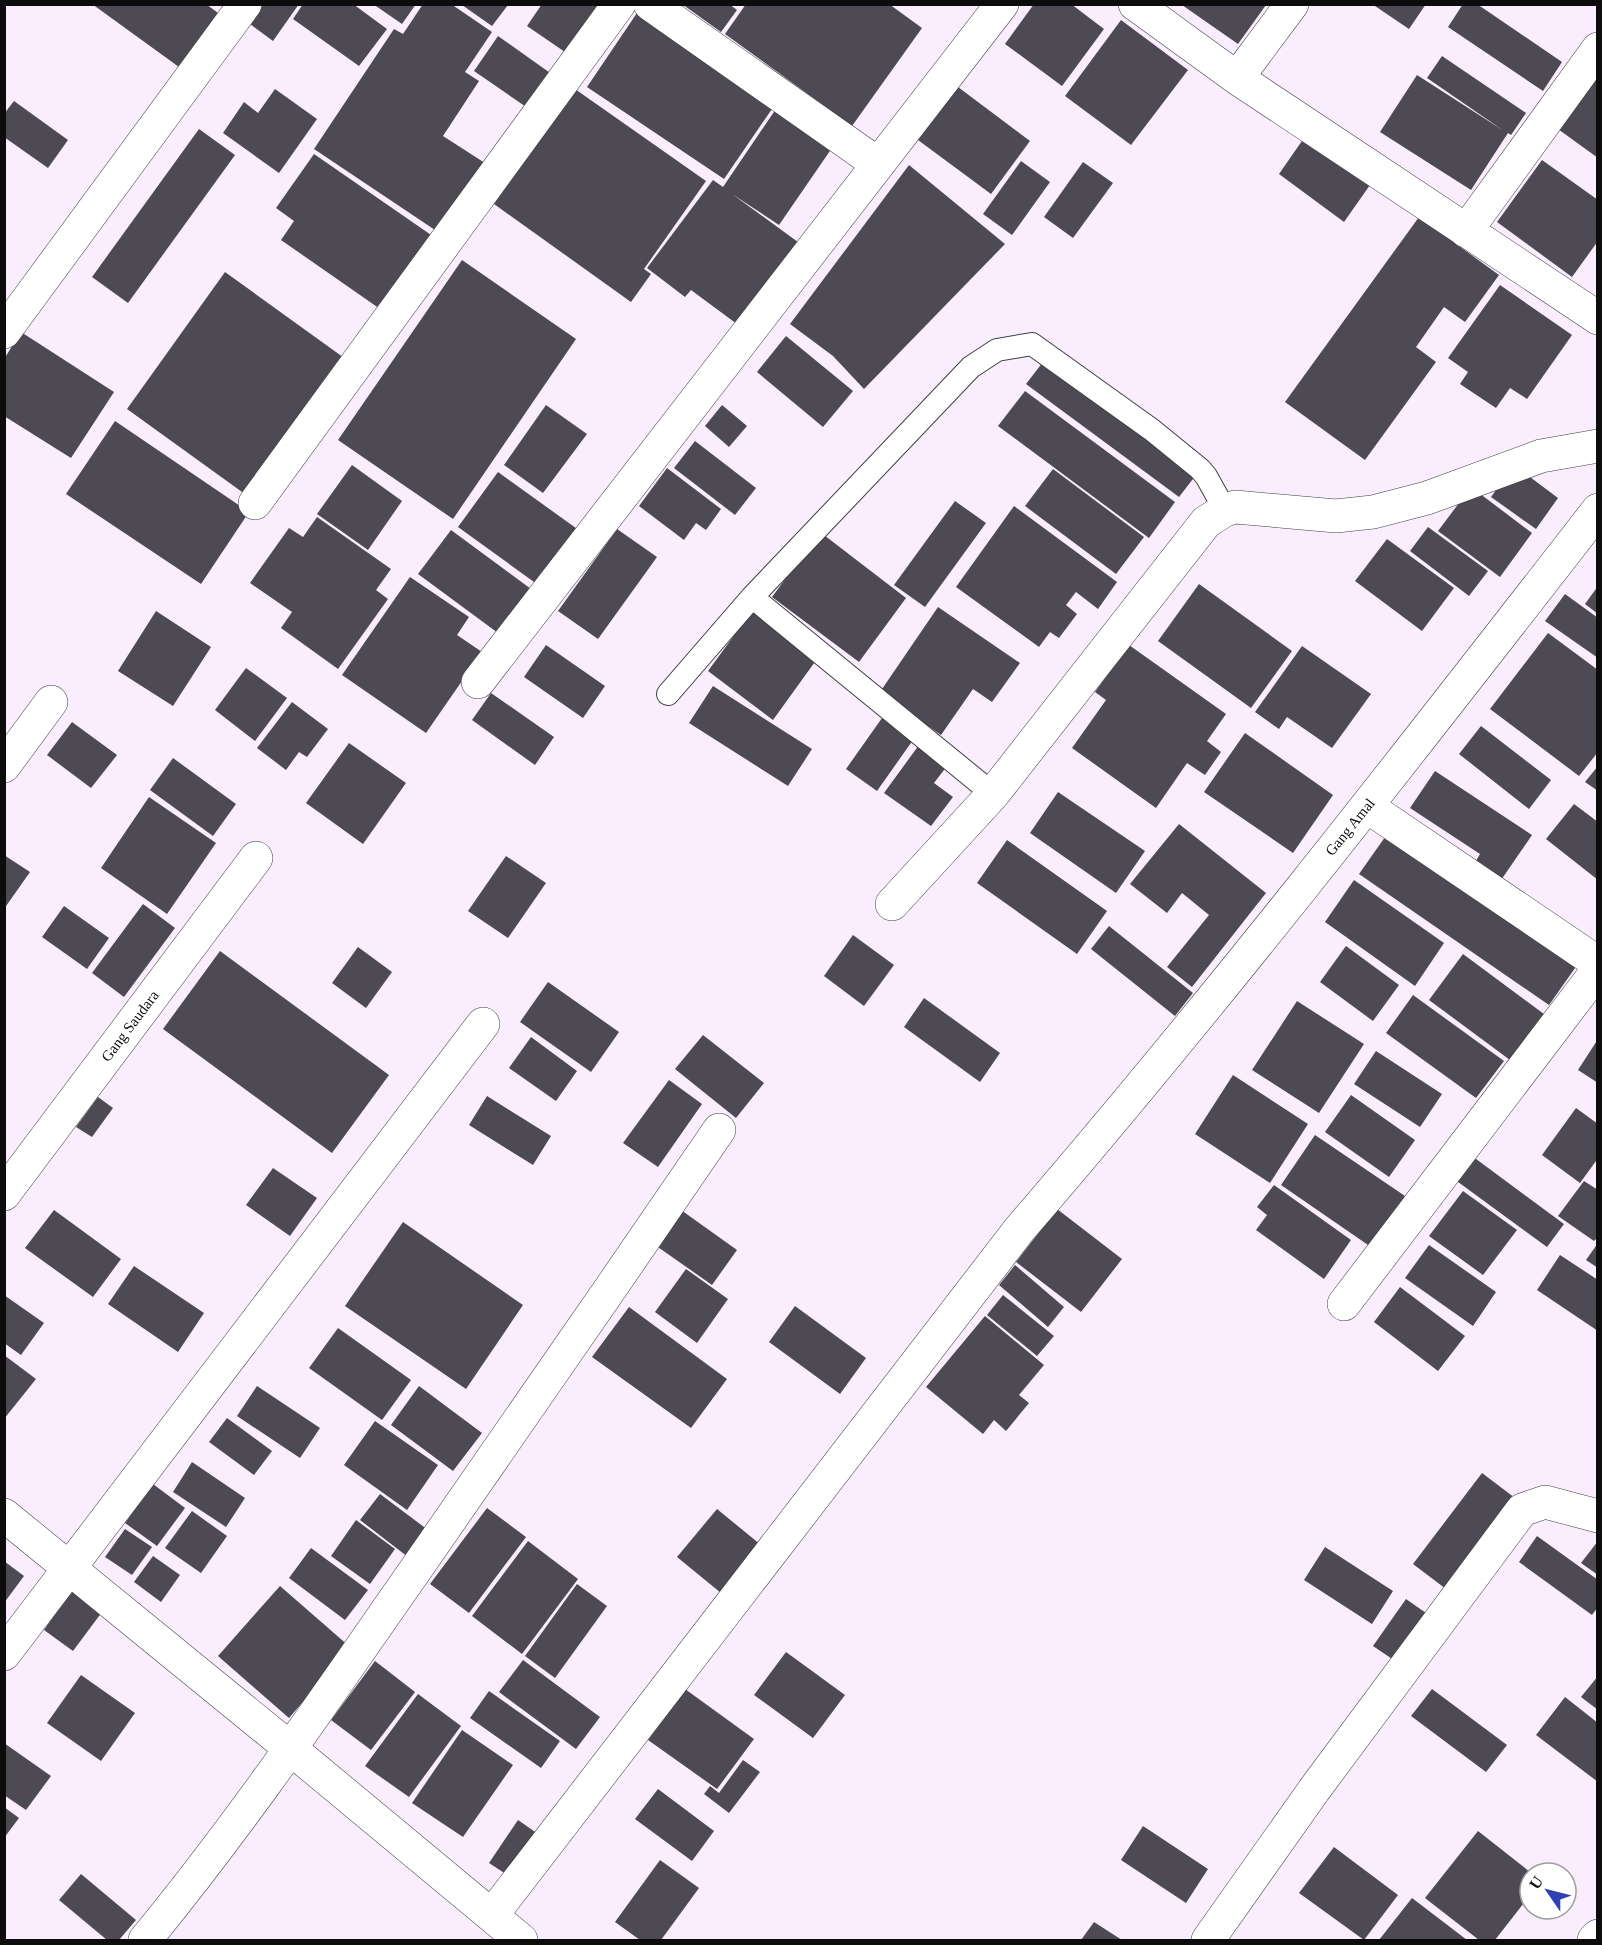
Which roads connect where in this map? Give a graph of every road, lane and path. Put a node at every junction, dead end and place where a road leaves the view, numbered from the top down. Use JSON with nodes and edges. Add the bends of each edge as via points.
{"nodes":[{"id":1,"x":245,"y":4,"type":"edge"},
{"id":2,"x":619,"y":4,"type":"edge"},
{"id":3,"x":650,"y":4,"type":"edge"},
{"id":4,"x":1002,"y":4,"type":"edge"},
{"id":5,"x":1135,"y":4,"type":"edge"},
{"id":6,"x":1292,"y":4,"type":"edge"},
{"id":7,"x":1598,"y":48,"type":"edge"},
{"id":8,"x":1237,"y":78,"type":"junction"},
{"id":9,"x":878,"y":164,"type":"junction"},
{"id":10,"x":1466,"y":231,"type":"junction"},
{"id":11,"x":1598,"y":318,"type":"edge"},
{"id":12,"x":4,"y":332,"type":"edge"},
{"id":13,"x":1598,"y":446,"type":"edge"},
{"id":14,"x":255,"y":503,"type":"dead end"},
{"id":15,"x":1225,"y":510,"type":"junction"},
{"id":16,"x":1598,"y":510,"type":"edge"},
{"id":17,"x":752,"y":597,"type":"junction"},
{"id":18,"x":478,"y":682,"type":"dead end"},
{"id":19,"x":668,"y":694,"type":"dead end"},
{"id":20,"x":51,"y":702,"type":"dead end"},
{"id":21,"x":4,"y":766,"type":"edge"},
{"id":22,"x":993,"y":794,"type":"junction"},
{"id":23,"x":1368,"y":807,"type":"junction"},
{"id":24,"x":256,"y":858,"type":"dead end"},
{"id":25,"x":892,"y":904,"type":"dead end"},
{"id":26,"x":1598,"y":963,"type":"edge"},
{"id":27,"x":1598,"y":970,"type":"edge"},
{"id":28,"x":483,"y":1024,"type":"dead end"},
{"id":29,"x":719,"y":1130,"type":"dead end"},
{"id":30,"x":4,"y":1194,"type":"edge"},
{"id":31,"x":1344,"y":1304,"type":"dead end"},
{"id":32,"x":4,"y":1515,"type":"edge"},
{"id":33,"x":1598,"y":1516,"type":"edge"},
{"id":34,"x":71,"y":1569,"type":"junction"},
{"id":35,"x":4,"y":1654,"type":"edge"},
{"id":36,"x":291,"y":1749,"type":"junction"},
{"id":37,"x":492,"y":1916,"type":"junction"},
{"id":38,"x":1598,"y":1935,"type":"edge"},
{"id":39,"x":517,"y":1940,"type":"edge"},
{"id":40,"x":145,"y":1941,"type":"edge"},
{"id":41,"x":1208,"y":1941,"type":"edge"},
{"id":42,"x":1594,"y":1941,"type":"edge"}],
"edges":[{"from":1,"to":12,"type":"street"},
{"from":2,"to":14,"type":"street"},
{"from":3,"to":9,"type":"street"},
{"from":4,"to":9,"type":"street"},
{"from":5,"to":8,"type":"street"},
{"from":6,"to":8,"type":"street"},
{"from":7,"to":10,"type":"street"},
{"from":8,"to":10,"type":"street"},
{"from":9,"to":18,"type":"street"},
{"from":10,"to":11,"type":"street"},
{"from":13,"to":15,"type":"street","via":[[1541,456],[1427,498],[1373,512],[1336,516],[1235,507]]},
{"from":15,"to":17,"type":"lane","via":[[1200,469],[1032,344],[997,350],[970,367]]},
{"from":15,"to":22,"type":"street","via":[[1206,522]]},
{"from":16,"to":23,"type":"street","name":"Gang Amal"},
{"from":17,"to":19,"type":"lane"},
{"from":17,"to":22,"type":"lane"},
{"from":20,"to":21,"type":"street"},
{"from":22,"to":25,"type":"street"},
{"from":23,"to":26,"type":"street"},
{"from":23,"to":37,"type":"street","name":"Gang Amal","via":[[1019,1230]]},
{"from":24,"to":30,"type":"street","name":"Gang Saudara"},
{"from":27,"to":31,"type":"street"},
{"from":28,"to":34,"type":"street"},
{"from":29,"to":36,"type":"street"},
{"from":32,"to":34,"type":"street"},
{"from":33,"to":41,"type":"street","via":[[1545,1502],[1522,1509],[1314,1790]]},
{"from":34,"to":35,"type":"street"},
{"from":34,"to":36,"type":"street"},
{"from":36,"to":37,"type":"street"},
{"from":36,"to":40,"type":"street"},
{"from":37,"to":39,"type":"street"},
{"from":38,"to":42,"type":"street"}]}
